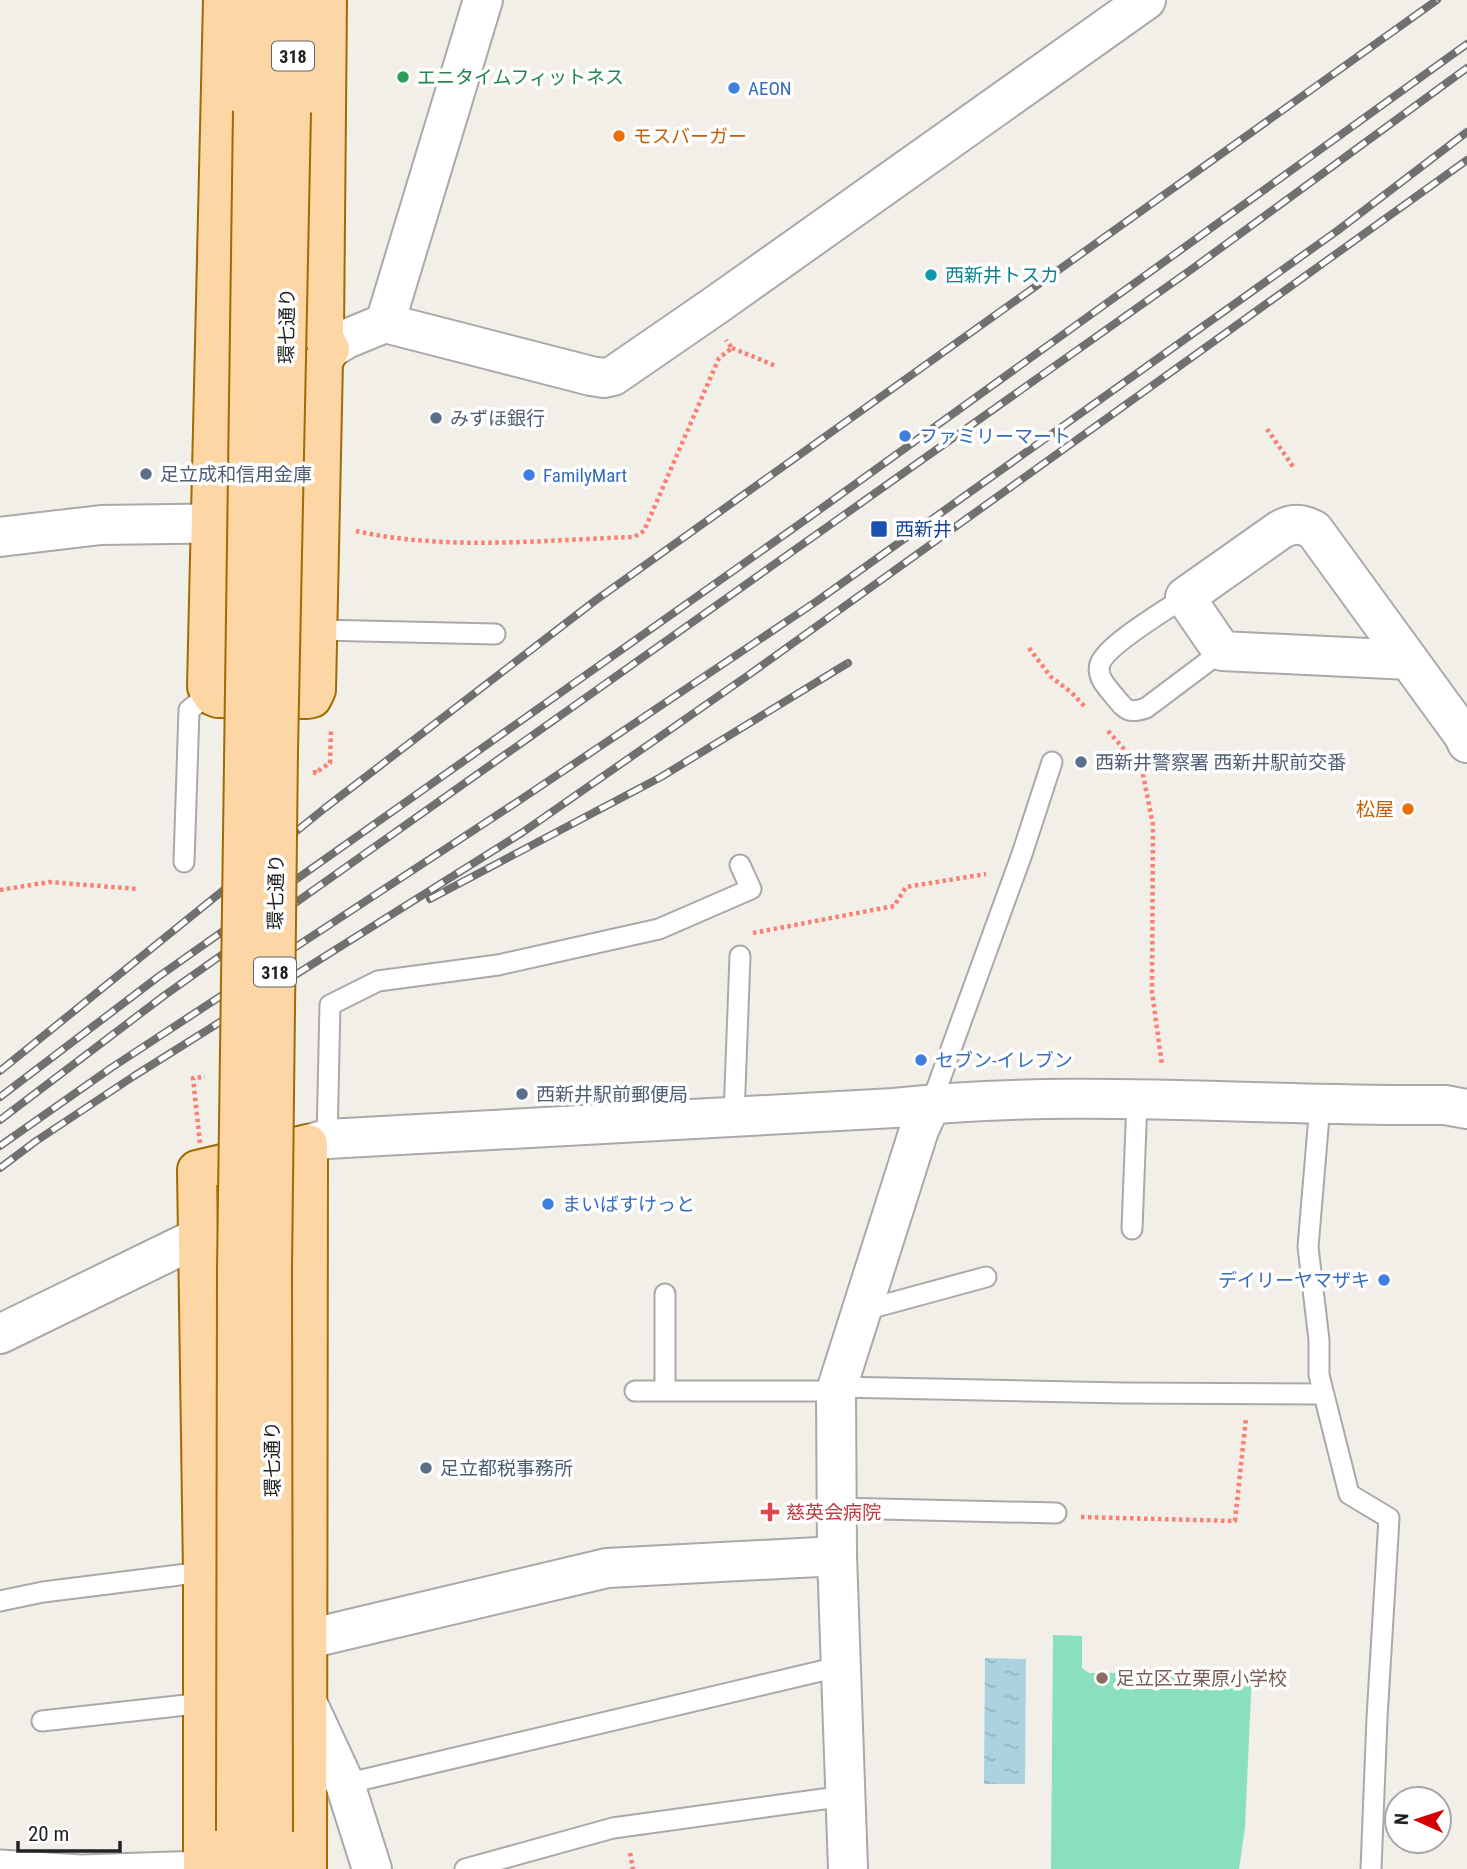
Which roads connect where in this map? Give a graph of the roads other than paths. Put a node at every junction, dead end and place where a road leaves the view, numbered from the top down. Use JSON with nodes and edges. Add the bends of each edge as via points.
{"nodes":[{"id":1,"x":223,"y":0,"type":"edge"},
{"id":2,"x":256,"y":0,"type":"edge"},
{"id":3,"x":294,"y":0,"type":"edge"},
{"id":4,"x":327,"y":0,"type":"edge"},
{"id":5,"x":483,"y":0,"type":"edge"},
{"id":6,"x":1146,"y":0,"type":"edge"},
{"id":7,"x":385,"y":323,"type":"junction"},
{"id":8,"x":330,"y":349,"type":"junction"},
{"id":9,"x":210,"y":523,"type":"junction"},
{"id":10,"x":320,"y":524,"type":"junction"},
{"id":11,"x":0,"y":537,"type":"edge"},
{"id":12,"x":1185,"y":597,"type":"junction"},
{"id":13,"x":318,"y":630,"type":"junction"},
{"id":14,"x":495,"y":634,"type":"dead end"},
{"id":15,"x":1222,"y":651,"type":"junction"},
{"id":16,"x":1409,"y":660,"type":"junction"},
{"id":17,"x":210,"y":693,"type":"junction"},
{"id":18,"x":1466,"y":738,"type":"edge"},
{"id":19,"x":1052,"y":762,"type":"dead end"},
{"id":20,"x":184,"y":862,"type":"dead end"},
{"id":21,"x":740,"y":865,"type":"dead end"},
{"id":22,"x":740,"y":956,"type":"dead end"},
{"id":23,"x":1152,"y":1100,"type":"junction"},
{"id":24,"x":931,"y":1104,"type":"junction"},
{"id":25,"x":1320,"y":1104,"type":"junction"},
{"id":26,"x":1467,"y":1109,"type":"edge"},
{"id":27,"x":734,"y":1116,"type":"junction"},
{"id":28,"x":318,"y":1141,"type":"junction"},
{"id":29,"x":1132,"y":1229,"type":"dead end"},
{"id":30,"x":197,"y":1238,"type":"junction"},
{"id":31,"x":986,"y":1277,"type":"dead end"},
{"id":32,"x":665,"y":1294,"type":"dead end"},
{"id":33,"x":861,"y":1311,"type":"junction"},
{"id":34,"x":0,"y":1334,"type":"edge"},
{"id":35,"x":836,"y":1389,"type":"junction"},
{"id":36,"x":635,"y":1391,"type":"dead end"},
{"id":37,"x":665,"y":1391,"type":"junction"},
{"id":38,"x":1322,"y":1394,"type":"junction"},
{"id":39,"x":837,"y":1508,"type":"junction"},
{"id":40,"x":1056,"y":1513,"type":"road end"},
{"id":41,"x":837,"y":1556,"type":"junction"},
{"id":42,"x":203,"y":1573,"type":"junction"},
{"id":43,"x":0,"y":1601,"type":"edge"},
{"id":44,"x":308,"y":1639,"type":"junction"},
{"id":45,"x":842,"y":1666,"type":"junction"},
{"id":46,"x":307,"y":1702,"type":"junction"},
{"id":47,"x":204,"y":1703,"type":"junction"},
{"id":48,"x":42,"y":1721,"type":"dead end"},
{"id":49,"x":345,"y":1784,"type":"junction"},
{"id":50,"x":845,"y":1797,"type":"junction"},
{"id":51,"x":254,"y":1831,"type":"junction"},
{"id":52,"x":0,"y":1860,"type":"edge"},
{"id":53,"x":214,"y":1866,"type":"edge"},
{"id":54,"x":274,"y":1869,"type":"edge"},
{"id":55,"x":307,"y":1869,"type":"edge"},
{"id":56,"x":372,"y":1869,"type":"edge"},
{"id":57,"x":465,"y":1869,"type":"edge"},
{"id":58,"x":848,"y":1869,"type":"edge"},
{"id":59,"x":1371,"y":1869,"type":"edge"}],
"edges":[{"from":1,"to":9,"type":"main road"},
{"from":2,"to":51,"type":"main road","name":"環七通り","number":"318","bridge":true,"via":[[237,1269]]},
{"from":3,"to":51,"type":"main road","name":"環七通り","number":"318","bridge":true,"via":[[272,1184]]},
{"from":4,"to":8,"type":"main road","via":[[324,338]]},
{"from":5,"to":7,"type":"street"},
{"from":6,"to":7,"type":"street","via":[[613,376],[591,376]]},
{"from":7,"to":8,"type":"street"},
{"from":8,"to":10,"type":"main road","via":[[323,361]]},
{"from":9,"to":10,"type":"street"},
{"from":9,"to":11,"type":"street","via":[[101,525]]},
{"from":9,"to":17,"type":"main road","via":[[206,680]]},
{"from":10,"to":13,"type":"main road"},
{"from":12,"to":15,"type":"street"},
{"from":12,"to":15,"type":"lane","via":[[1108,650],[1099,665],[1101,680],[1125,709],[1136,711]]},
{"from":12,"to":16,"type":"street","via":[[1280,530],[1290,524],[1304,525],[1314,530]]},
{"from":13,"to":14,"type":"lane"},
{"from":13,"to":17,"type":"main road","via":[[312,698],[218,698]]},
{"from":15,"to":16,"type":"street"},
{"from":16,"to":18,"type":"street"},
{"from":17,"to":20,"type":"lane","via":[[189,710]]},
{"from":19,"to":24,"type":"lane"},
{"from":21,"to":28,"type":"lane","via":[[751,889],[659,929],[498,965],[378,981],[330,1005]]},
{"from":22,"to":27,"type":"lane"},
{"from":23,"to":24,"type":"street","via":[[1036,1098]]},
{"from":23,"to":25,"type":"street"},
{"from":23,"to":29,"type":"lane"},
{"from":24,"to":27,"type":"street"},
{"from":24,"to":33,"type":"street"},
{"from":25,"to":26,"type":"street"},
{"from":25,"to":38,"type":"lane","via":[[1308,1247]]},
{"from":27,"to":28,"type":"street"},
{"from":28,"to":30,"type":"main road","via":[[197,1170]]},
{"from":28,"to":44,"type":"main road"},
{"from":30,"to":34,"type":"street"},
{"from":30,"to":42,"type":"main road"},
{"from":31,"to":33,"type":"lane"},
{"from":32,"to":37,"type":"lane"},
{"from":33,"to":35,"type":"street"},
{"from":35,"to":37,"type":"lane"},
{"from":35,"to":38,"type":"lane"},
{"from":35,"to":39,"type":"street"},
{"from":36,"to":37,"type":"lane"},
{"from":38,"to":59,"type":"lane","via":[[1349,1494],[1389,1518]]},
{"from":39,"to":40,"type":"lane"},
{"from":39,"to":41,"type":"street"},
{"from":41,"to":44,"type":"street","via":[[607,1567]]},
{"from":41,"to":45,"type":"street"},
{"from":42,"to":43,"type":"lane"},
{"from":42,"to":47,"type":"main road"},
{"from":44,"to":46,"type":"main road"},
{"from":45,"to":49,"type":"lane"},
{"from":45,"to":50,"type":"street"},
{"from":46,"to":49,"type":"street"},
{"from":46,"to":55,"type":"main road"},
{"from":47,"to":48,"type":"lane"},
{"from":47,"to":53,"type":"main road"},
{"from":49,"to":56,"type":"street"},
{"from":50,"to":57,"type":"lane","via":[[612,1828]]},
{"from":50,"to":58,"type":"street"},
{"from":51,"to":53,"type":"main road","name":"環七通り","number":"318"},
{"from":51,"to":54,"type":"main road","name":"環七通り","number":"318"},
{"from":52,"to":53,"type":"lane"}]}
